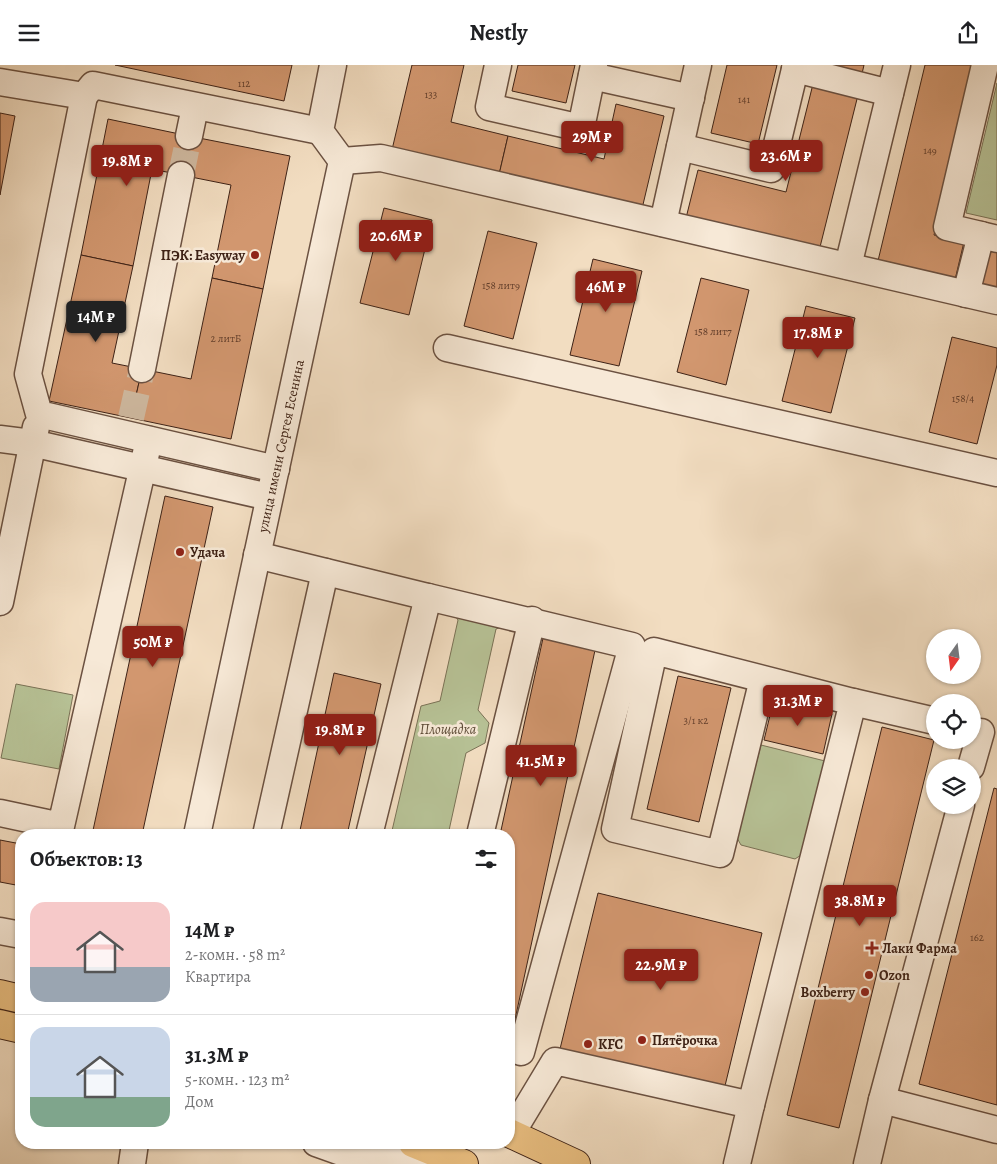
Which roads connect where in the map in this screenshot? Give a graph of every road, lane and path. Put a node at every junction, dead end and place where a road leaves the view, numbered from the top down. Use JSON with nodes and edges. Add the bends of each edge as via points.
{"nodes":[{"id":1,"x":334,"y":65,"type":"edge"},
{"id":2,"x":498,"y":65,"type":"edge"},
{"id":3,"x":698,"y":65,"type":"edge"},
{"id":4,"x":897,"y":65,"type":"edge"},
{"id":5,"x":986,"y":65,"type":"edge"},
{"id":6,"x":796,"y":67,"type":"edge"},
{"id":7,"x":593,"y":71,"type":"edge"},
{"id":8,"x":30,"y":76,"type":"edge"},
{"id":9,"x":0,"y":82,"type":"edge"},
{"id":10,"x":92,"y":82,"type":"edge"},
{"id":11,"x":890,"y":93,"type":"junction"},
{"id":12,"x":691,"y":98,"type":"junction"},
{"id":13,"x":195,"y":107,"type":"junction"},
{"id":14,"x":320,"y":131,"type":"junction"},
{"id":15,"x":190,"y":136,"type":"tunnel mouth"},
{"id":16,"x":680,"y":147,"type":"junction"},
{"id":17,"x":342,"y":161,"type":"junction"},
{"id":18,"x":181,"y":175,"type":"tunnel mouth"},
{"id":19,"x":663,"y":223,"type":"junction"},
{"id":20,"x":989,"y":237,"type":"edge"},
{"id":21,"x":848,"y":266,"type":"junction"},
{"id":22,"x":966,"y":294,"type":"junction"},
{"id":23,"x":997,"y":301,"type":"edge"},
{"id":24,"x":447,"y":348,"type":"dead end"},
{"id":25,"x":142,"y":369,"type":"tunnel mouth"},
{"id":26,"x":39,"y":414,"type":"junction"},
{"id":27,"x":136,"y":431,"type":"junction"},
{"id":28,"x":0,"y":439,"type":"edge"},
{"id":29,"x":32,"y":443,"type":"junction"},
{"id":30,"x":142,"y":468,"type":"junction"},
{"id":31,"x":276,"y":469,"type":"junction"},
{"id":32,"x":997,"y":473,"type":"edge"},
{"id":33,"x":269,"y":497,"type":"junction"},
{"id":34,"x":257,"y":555,"type":"junction"},
{"id":35,"x":325,"y":572,"type":"junction"},
{"id":36,"x":428,"y":597,"type":"junction"},
{"id":37,"x":0,"y":602,"type":"edge"},
{"id":38,"x":532,"y":620,"type":"junction"},
{"id":39,"x":763,"y":679,"type":"junction"},
{"id":40,"x":854,"y":702,"type":"junction"},
{"id":41,"x":926,"y":719,"type":"edge"},
{"id":42,"x":983,"y":733,"type":"edge"},
{"id":43,"x":974,"y":759,"type":"edge"},
{"id":44,"x":0,"y":813,"type":"edge"},
{"id":45,"x":959,"y":814,"type":"edge"},
{"id":46,"x":198,"y":829,"type":"edge"},
{"id":47,"x":267,"y":829,"type":"edge"},
{"id":48,"x":370,"y":829,"type":"edge"},
{"id":49,"x":481,"y":829,"type":"edge"},
{"id":50,"x":0,"y":931,"type":"edge"},
{"id":51,"x":15,"y":934,"type":"edge"},
{"id":52,"x":0,"y":994,"type":"edge"},
{"id":53,"x":15,"y":998,"type":"edge"},
{"id":54,"x":0,"y":1025,"type":"edge"},
{"id":55,"x":15,"y":1028,"type":"edge"},
{"id":56,"x":515,"y":1050,"type":"edge"},
{"id":57,"x":882,"y":1100,"type":"junction"},
{"id":58,"x":751,"y":1105,"type":"junction"},
{"id":59,"x":515,"y":1126,"type":"edge"},
{"id":60,"x":997,"y":1130,"type":"edge"},
{"id":61,"x":515,"y":1136,"type":"edge"},
{"id":62,"x":134,"y":1149,"type":"edge"},
{"id":63,"x":333,"y":1149,"type":"edge"},
{"id":64,"x":425,"y":1149,"type":"edge"},
{"id":65,"x":454,"y":1163,"type":"edge"},
{"id":66,"x":132,"y":1164,"type":"edge"},
{"id":67,"x":426,"y":1164,"type":"edge"},
{"id":68,"x":576,"y":1164,"type":"edge"},
{"id":69,"x":737,"y":1164,"type":"edge"},
{"id":70,"x":867,"y":1164,"type":"edge"}],
"edges":[{"from":1,"to":14,"type":"street"},
{"from":2,"to":7,"type":"street","via":[[489,107],[581,128]]},
{"from":3,"to":12,"type":"street"},
{"from":4,"to":11,"type":"street"},
{"from":5,"to":20,"type":"street","via":[[947,227]]},
{"from":6,"to":11,"type":"street"},
{"from":6,"to":16,"type":"street","via":[[771,169]]},
{"from":7,"to":12,"type":"street"},
{"from":8,"to":9,"type":"street"},
{"from":8,"to":10,"type":"street"},
{"from":10,"to":13,"type":"street"},
{"from":10,"to":26,"type":"street","via":[[28,374]]},
{"from":11,"to":21,"type":"street"},
{"from":12,"to":16,"type":"street"},
{"from":13,"to":14,"type":"street"},
{"from":13,"to":15,"type":"street"},
{"from":14,"to":17,"type":"street"},
{"from":16,"to":19,"type":"street"},
{"from":17,"to":19,"type":"street","via":[[381,158]]},
{"from":17,"to":31,"type":"street","name":"улица имени Сергея Есенина"},
{"from":18,"to":25,"type":"street"},
{"from":19,"to":21,"type":"street"},
{"from":20,"to":22,"type":"street"},
{"from":21,"to":22,"type":"street"},
{"from":22,"to":23,"type":"street"},
{"from":24,"to":32,"type":"street"},
{"from":26,"to":27,"type":"street"},
{"from":26,"to":29,"type":"street"},
{"from":27,"to":30,"type":"street"},
{"from":27,"to":31,"type":"street"},
{"from":28,"to":29,"type":"street"},
{"from":29,"to":30,"type":"street"},
{"from":29,"to":37,"type":"street"},
{"from":30,"to":33,"type":"street"},
{"from":30,"to":44,"type":"street","via":[[61,826]]},
{"from":31,"to":33,"type":"street","name":"улица имени Сергея Есенина"},
{"from":33,"to":34,"type":"street","name":"улица имени Сергея Есенина"},
{"from":34,"to":35,"type":"street"},
{"from":34,"to":46,"type":"street","name":"улица имени Сергея Есенина"},
{"from":35,"to":36,"type":"street"},
{"from":35,"to":47,"type":"street"},
{"from":36,"to":38,"type":"street"},
{"from":36,"to":48,"type":"street"},
{"from":38,"to":49,"type":"street"},
{"from":38,"to":56,"type":"street","via":[[632,646],[520,1052]]},
{"from":39,"to":39,"type":"street","via":[[654,651],[616,829],[720,854]]},
{"from":39,"to":40,"type":"street"},
{"from":40,"to":41,"type":"street"},
{"from":40,"to":58,"type":"street"},
{"from":42,"to":43,"type":"street"},
{"from":45,"to":57,"type":"street"},
{"from":50,"to":51,"type":"street"},
{"from":52,"to":53,"type":"main road"},
{"from":54,"to":55,"type":"main road"},
{"from":57,"to":60,"type":"street"},
{"from":57,"to":70,"type":"street"},
{"from":58,"to":59,"type":"street","via":[[555,1061]]},
{"from":58,"to":69,"type":"street"},
{"from":61,"to":68,"type":"main road"},
{"from":62,"to":66,"type":"street"},
{"from":63,"to":67,"type":"street","via":[[355,1157]]},
{"from":64,"to":65,"type":"main road"}]}
